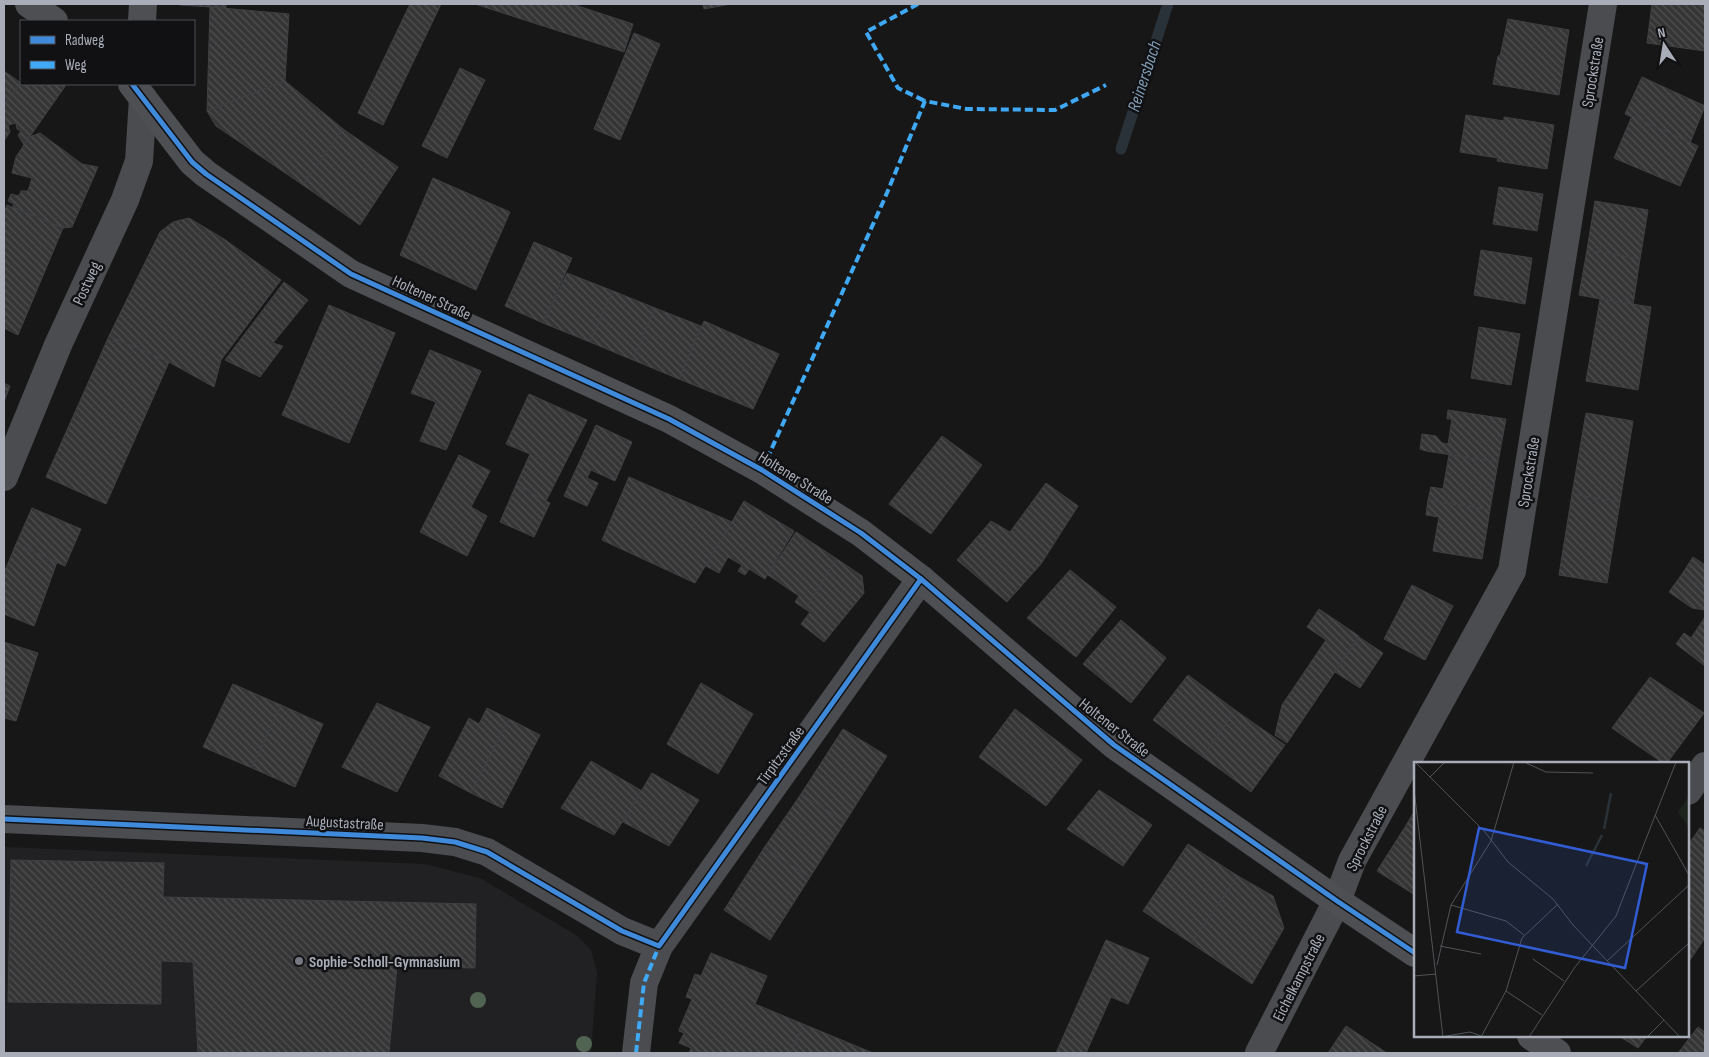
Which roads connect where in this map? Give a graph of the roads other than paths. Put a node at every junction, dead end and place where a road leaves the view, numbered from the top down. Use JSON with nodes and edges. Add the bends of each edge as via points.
{"nodes":[{"id":1,"x":29,"y":4,"type":"edge"},
{"id":2,"x":143,"y":4,"type":"edge"},
{"id":3,"x":1603,"y":4,"type":"edge"},
{"id":4,"x":53,"y":20,"type":"edge"},
{"id":5,"x":142,"y":20,"type":"edge"},
{"id":6,"x":139,"y":88,"type":"edge"},
{"id":7,"x":4,"y":477,"type":"edge"},
{"id":8,"x":921,"y":580,"type":"junction"},
{"id":9,"x":1705,"y":766,"type":"edge"},
{"id":10,"x":1689,"y":790,"type":"edge"},
{"id":11,"x":4,"y":819,"type":"edge"},
{"id":12,"x":1337,"y":901,"type":"junction"},
{"id":13,"x":659,"y":946,"type":"junction"},
{"id":14,"x":1414,"y":952,"type":"edge"},
{"id":15,"x":1533,"y":1037,"type":"edge"},
{"id":16,"x":636,"y":1053,"type":"edge"},
{"id":17,"x":1259,"y":1053,"type":"edge"},
{"id":18,"x":1557,"y":1053,"type":"edge"}],
"edges":[{"from":1,"to":4,"type":"main road"},
{"from":2,"to":5,"type":"main road"},
{"from":3,"to":12,"type":"street","name":"Sprockstraße","via":[[1512,570],[1352,861]]},
{"from":6,"to":7,"type":"street","name":"Postweg","via":[[139,161]]},
{"from":6,"to":8,"type":"main road","name":"Holtener Straße","via":[[192,162],[350,274],[669,419],[762,470],[861,533]]},
{"from":8,"to":12,"type":"main road","name":"Holtener Straße","via":[[1114,745]]},
{"from":8,"to":13,"type":"street","name":"Tirpitzstraße"},
{"from":9,"to":10,"type":"street"},
{"from":11,"to":13,"type":"street","name":"Augustastraße","via":[[455,842],[488,852],[622,931]]},
{"from":12,"to":14,"type":"main road","name":"Holtener Straße"},
{"from":12,"to":17,"type":"street","name":"Eichelkampstraße"},
{"from":13,"to":16,"type":"street","name":"Tirpitzstraße","via":[[644,983]]},
{"from":15,"to":18,"type":"main road"}]}
